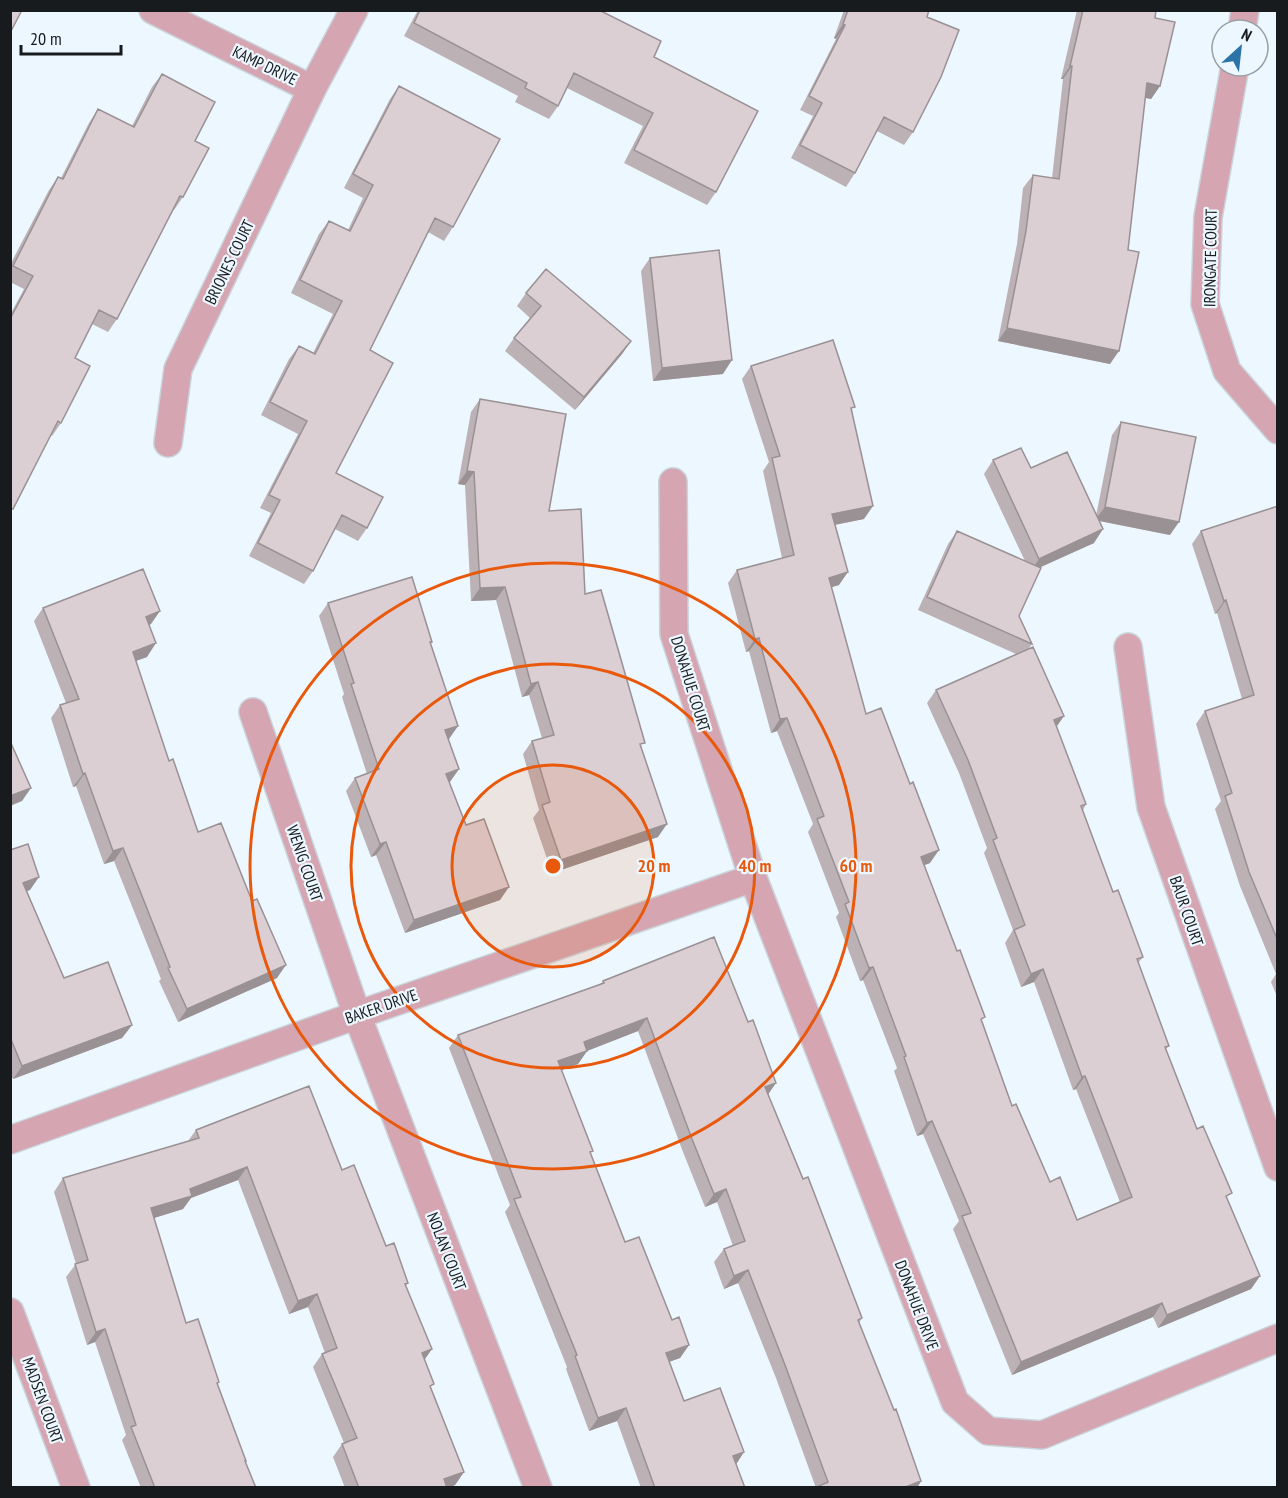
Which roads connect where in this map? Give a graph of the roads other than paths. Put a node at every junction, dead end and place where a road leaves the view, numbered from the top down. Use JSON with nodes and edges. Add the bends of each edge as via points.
{"nodes":[{"id":1,"x":153,"y":10,"type":"edge"},
{"id":2,"x":354,"y":10,"type":"edge"},
{"id":3,"x":1233,"y":78,"type":"edge"},
{"id":4,"x":312,"y":88,"type":"junction"},
{"id":5,"x":1278,"y":430,"type":"edge"},
{"id":6,"x":168,"y":443,"type":"dead end"},
{"id":7,"x":673,"y":482,"type":"dead end"},
{"id":8,"x":1128,"y":647,"type":"dead end"},
{"id":9,"x":253,"y":712,"type":"dead end"},
{"id":10,"x":753,"y":878,"type":"junction"},
{"id":11,"x":357,"y":1015,"type":"junction"},
{"id":12,"x":10,"y":1140,"type":"edge"},
{"id":13,"x":1278,"y":1167,"type":"edge"},
{"id":14,"x":10,"y":1312,"type":"edge"},
{"id":15,"x":1278,"y":1338,"type":"edge"},
{"id":16,"x":76,"y":1488,"type":"edge"},
{"id":17,"x":538,"y":1488,"type":"edge"}],
"edges":[{"from":1,"to":4,"type":"street","name":"KAMP DRIVE"},
{"from":2,"to":4,"type":"street","name":"BRIONES COURT"},
{"from":3,"to":5,"type":"street","name":"IRONGATE COURT","via":[[1208,216],[1205,304],[1227,371]]},
{"from":4,"to":6,"type":"street","name":"BRIONES COURT","via":[[178,369]]},
{"from":7,"to":10,"type":"street","name":"DONAHUE COURT","via":[[674,634]]},
{"from":8,"to":13,"type":"street","name":"BAUR COURT","via":[[1151,807]]},
{"from":9,"to":11,"type":"street","name":"WENIG COURT"},
{"from":10,"to":11,"type":"street","name":"BAKER DRIVE"},
{"from":10,"to":15,"type":"street","name":"DONAHUE DRIVE","via":[[955,1402],[971,1417],[988,1431],[1042,1435]]},
{"from":11,"to":12,"type":"street","name":"BAKER DRIVE"},
{"from":11,"to":17,"type":"street","name":"NOLAN COURT"},
{"from":14,"to":16,"type":"street","name":"MADSEN COURT"}]}
